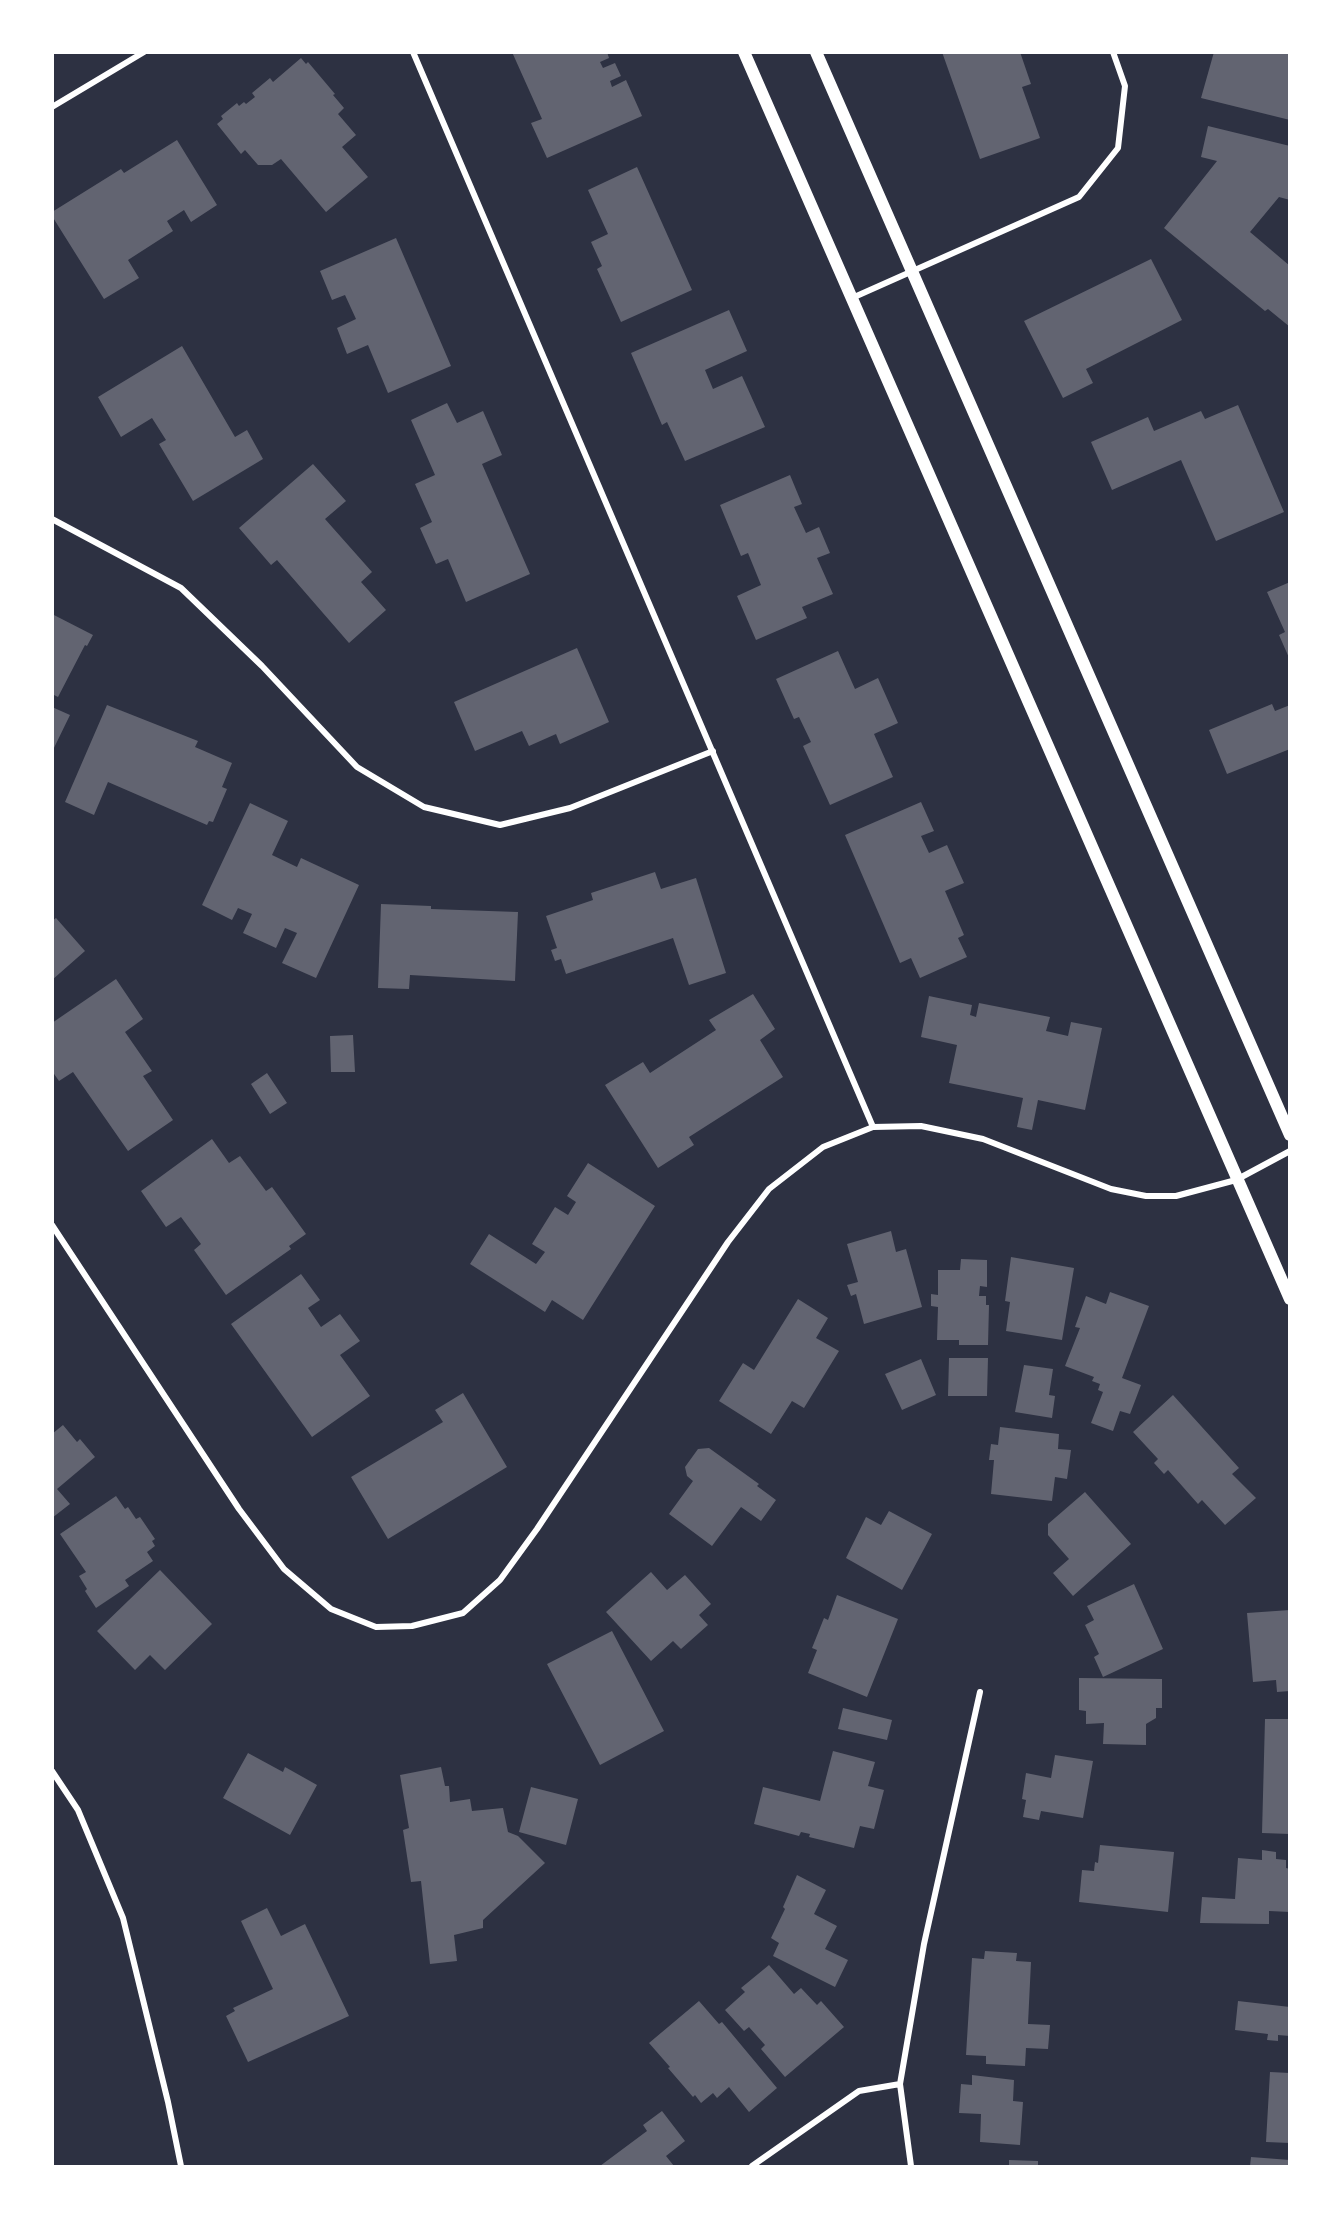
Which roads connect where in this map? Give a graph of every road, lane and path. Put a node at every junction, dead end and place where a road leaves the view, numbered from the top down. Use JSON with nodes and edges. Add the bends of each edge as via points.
{"nodes":[{"id":1,"x":144,"y":52,"type":"edge"},
{"id":2,"x":413,"y":52,"type":"edge"},
{"id":3,"x":744,"y":52,"type":"edge"},
{"id":4,"x":816,"y":52,"type":"edge"},
{"id":5,"x":1113,"y":52,"type":"edge"},
{"id":6,"x":52,"y":107,"type":"edge"},
{"id":7,"x":912,"y":272,"type":"junction"},
{"id":8,"x":852,"y":298,"type":"junction"},
{"id":9,"x":52,"y":519,"type":"edge"},
{"id":10,"x":713,"y":751,"type":"junction"},
{"id":11,"x":873,"y":1127,"type":"junction"},
{"id":12,"x":1290,"y":1135,"type":"edge"},
{"id":13,"x":1290,"y":1151,"type":"edge"},
{"id":14,"x":1236,"y":1180,"type":"junction"},
{"id":15,"x":52,"y":1225,"type":"edge"},
{"id":16,"x":1290,"y":1299,"type":"edge"},
{"id":17,"x":980,"y":1692,"type":"dead end"},
{"id":18,"x":52,"y":1771,"type":"edge"},
{"id":19,"x":900,"y":2084,"type":"junction"},
{"id":20,"x":181,"y":2166,"type":"edge"},
{"id":21,"x":752,"y":2166,"type":"edge"},
{"id":22,"x":912,"y":2166,"type":"edge"}],
"edges":[{"from":1,"to":6,"type":"street"},
{"from":2,"to":10,"type":"street"},
{"from":3,"to":8,"type":"main road"},
{"from":4,"to":7,"type":"main road"},
{"from":5,"to":7,"type":"street","via":[[1125,86],[1118,148],[1079,197]]},
{"from":7,"to":8,"type":"street"},
{"from":7,"to":12,"type":"main road"},
{"from":8,"to":14,"type":"main road"},
{"from":9,"to":10,"type":"street","via":[[181,588],[262,666],[357,767],[424,807],[500,825],[570,808]]},
{"from":10,"to":11,"type":"street"},
{"from":11,"to":14,"type":"street","via":[[921,1126],[983,1139],[1111,1189],[1146,1197],[1176,1196]]},
{"from":11,"to":15,"type":"street","via":[[823,1147],[769,1189],[728,1242],[500,1580],[464,1613],[412,1626],[376,1628],[331,1609],[284,1569],[239,1509]]},
{"from":13,"to":14,"type":"street"},
{"from":14,"to":16,"type":"main road"},
{"from":17,"to":19,"type":"street","via":[[924,1944]]},
{"from":18,"to":20,"type":"street","via":[[78,1810],[123,1918]]},
{"from":19,"to":21,"type":"street","via":[[860,2091]]},
{"from":19,"to":22,"type":"street"}]}
